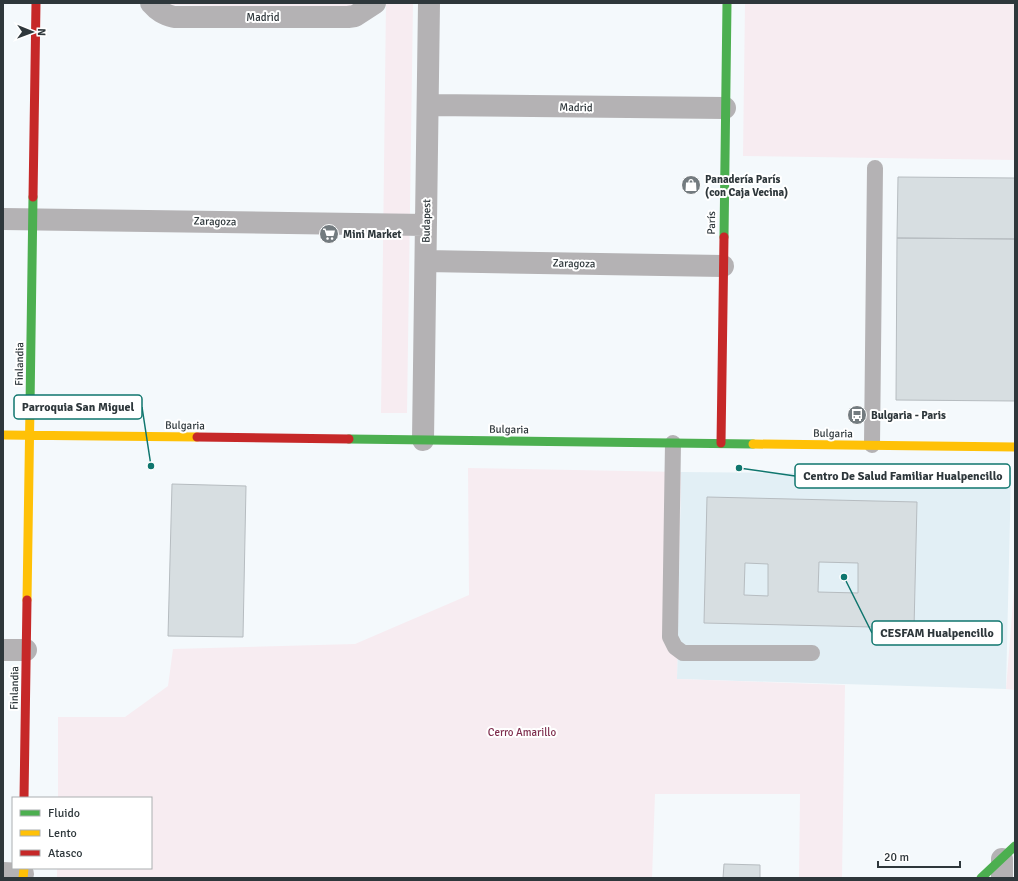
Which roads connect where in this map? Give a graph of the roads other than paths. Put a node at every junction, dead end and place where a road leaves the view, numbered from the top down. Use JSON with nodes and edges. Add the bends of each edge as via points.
{"nodes":[{"id":1,"x":36,"y":3,"type":"edge"},
{"id":2,"x":151,"y":3,"type":"edge"},
{"id":3,"x":375,"y":3,"type":"edge"},
{"id":4,"x":429,"y":3,"type":"edge"},
{"id":5,"x":727,"y":3,"type":"edge"},
{"id":6,"x":428,"y":105,"type":"junction"},
{"id":7,"x":725,"y":108,"type":"junction"},
{"id":8,"x":875,"y":168,"type":"dead end"},
{"id":9,"x":3,"y":219,"type":"edge"},
{"id":10,"x":33,"y":219,"type":"junction"},
{"id":11,"x":426,"y":225,"type":"junction"},
{"id":12,"x":426,"y":261,"type":"junction"},
{"id":13,"x":723,"y":266,"type":"junction"},
{"id":14,"x":3,"y":435,"type":"edge"},
{"id":15,"x":30,"y":435,"type":"junction"},
{"id":16,"x":423,"y":440,"type":"junction"},
{"id":17,"x":673,"y":442,"type":"junction"},
{"id":18,"x":721,"y":443,"type":"junction"},
{"id":19,"x":872,"y":445,"type":"junction"},
{"id":20,"x":1015,"y":447,"type":"edge"},
{"id":21,"x":3,"y":650,"type":"edge"},
{"id":22,"x":26,"y":650,"type":"junction"},
{"id":23,"x":812,"y":653,"type":"dead end"},
{"id":24,"x":24,"y":797,"type":"edge"},
{"id":25,"x":1006,"y":861,"type":"edge"},
{"id":26,"x":981,"y":878,"type":"edge"}],
"edges":[{"from":1,"to":10,"type":"street","name":"Finlandia"},
{"from":2,"to":3,"type":"street","name":"Madrid","via":[[158,11],[174,17],[355,16]]},
{"from":4,"to":6,"type":"street","name":"Budapest"},
{"from":5,"to":7,"type":"street","name":"París"},
{"from":6,"to":7,"type":"street","name":"Madrid"},
{"from":6,"to":11,"type":"street","name":"Budapest"},
{"from":7,"to":13,"type":"street","name":"París"},
{"from":8,"to":19,"type":"lane"},
{"from":9,"to":10,"type":"street","name":"Zaragoza"},
{"from":10,"to":11,"type":"street","name":"Zaragoza"},
{"from":10,"to":15,"type":"street","name":"Finlandia"},
{"from":11,"to":12,"type":"street","name":"Budapest"},
{"from":12,"to":13,"type":"street","name":"Zaragoza"},
{"from":12,"to":16,"type":"street","name":"Budapest"},
{"from":13,"to":18,"type":"street","name":"París"},
{"from":14,"to":15,"type":"street","name":"Bulgaria"},
{"from":15,"to":16,"type":"street","name":"Bulgaria"},
{"from":15,"to":22,"type":"street","name":"Finlandia"},
{"from":16,"to":17,"type":"street","name":"Bulgaria"},
{"from":17,"to":18,"type":"street","name":"Bulgaria"},
{"from":17,"to":23,"type":"lane","via":[[670,637],[675,647],[683,653]]},
{"from":18,"to":19,"type":"street","name":"Bulgaria"},
{"from":19,"to":20,"type":"street","name":"Bulgaria"},
{"from":21,"to":22,"type":"street"},
{"from":22,"to":24,"type":"street","name":"Finlandia"},
{"from":25,"to":26,"type":"street"}]}
